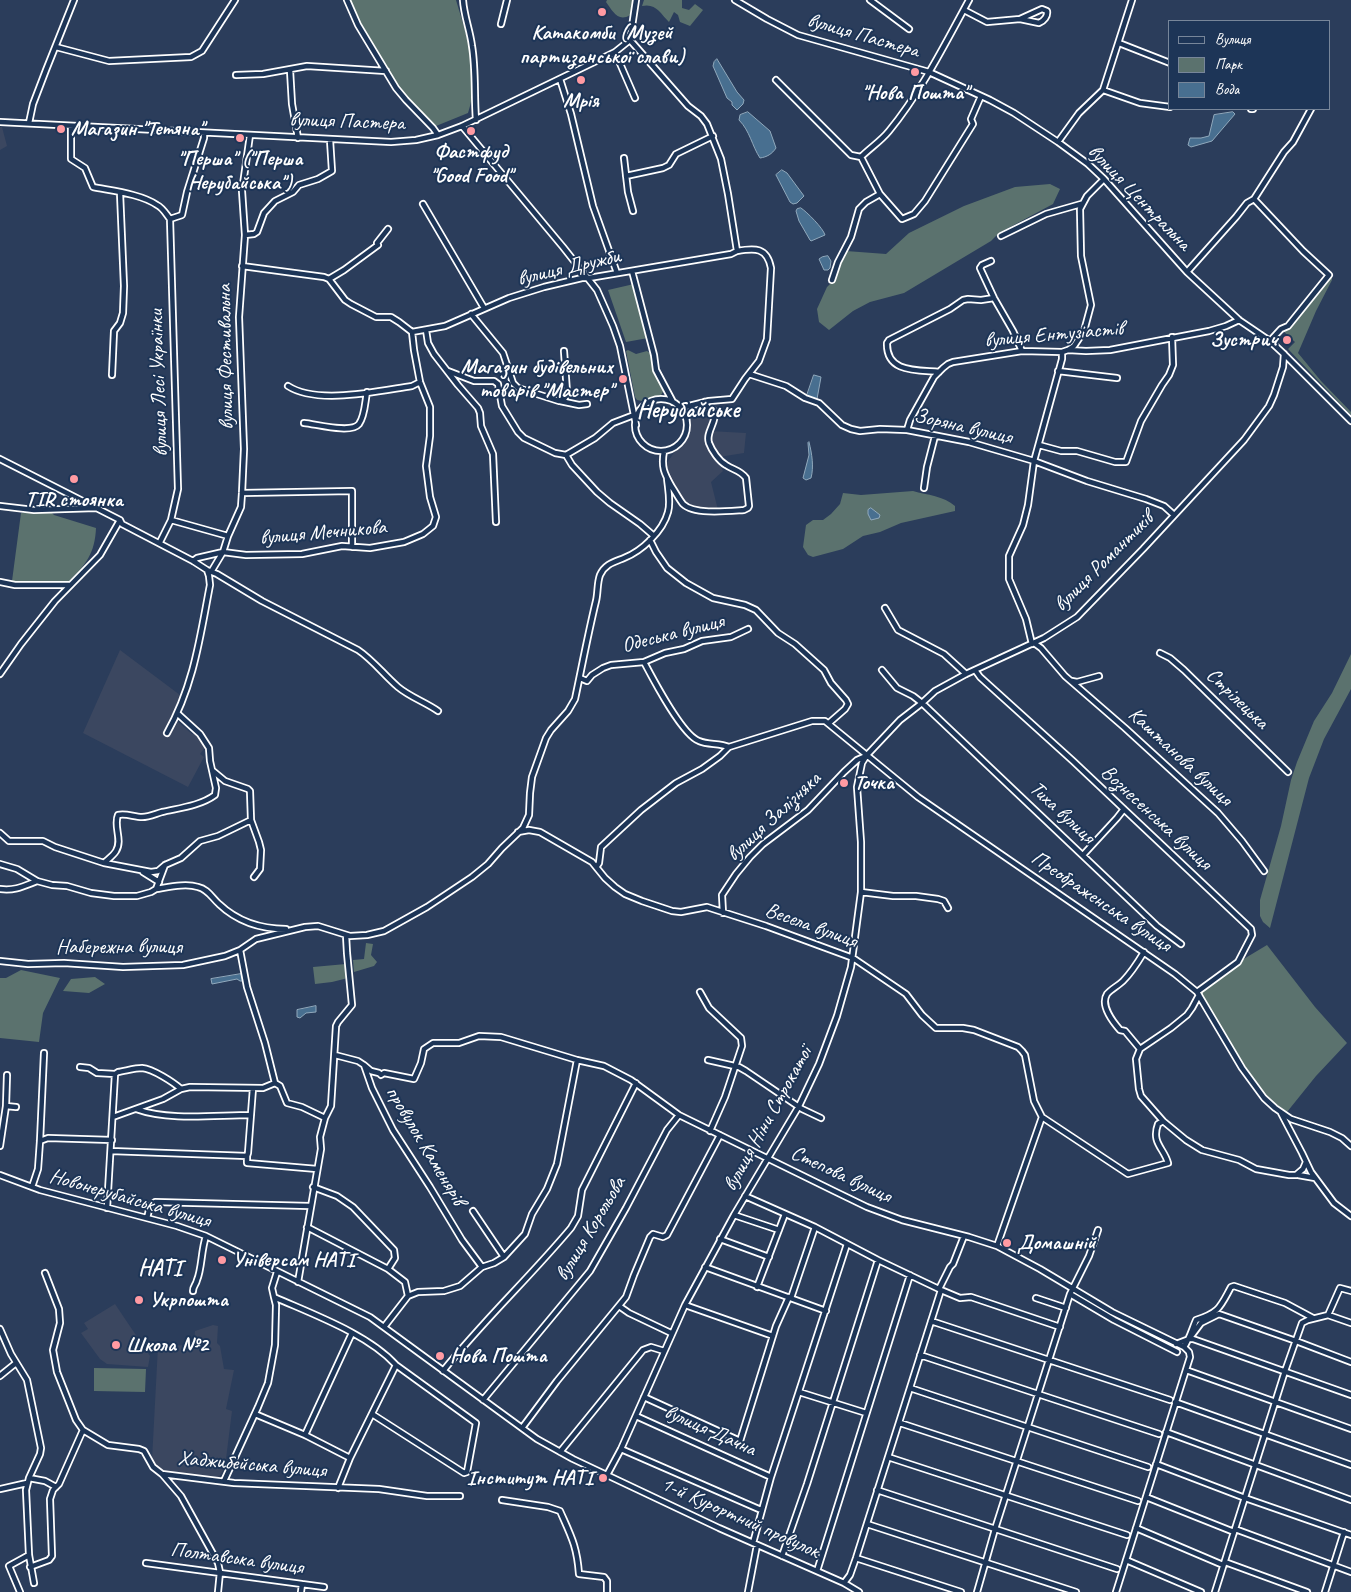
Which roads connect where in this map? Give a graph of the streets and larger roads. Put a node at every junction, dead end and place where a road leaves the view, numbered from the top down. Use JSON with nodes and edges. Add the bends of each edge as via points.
{"nodes":[{"id":1,"x":74,"y":0,"type":"edge"},
{"id":2,"x":235,"y":0,"type":"edge"},
{"id":3,"x":347,"y":0,"type":"edge"},
{"id":4,"x":463,"y":0,"type":"edge"},
{"id":5,"x":507,"y":0,"type":"edge"},
{"id":6,"x":636,"y":0,"type":"edge"},
{"id":7,"x":736,"y":0,"type":"edge"},
{"id":8,"x":870,"y":0,"type":"edge"},
{"id":9,"x":969,"y":0,"type":"edge"},
{"id":10,"x":1132,"y":0,"type":"edge"},
{"id":11,"x":964,"y":10,"type":"junction"},
{"id":12,"x":1020,"y":19,"type":"junction"},
{"id":13,"x":501,"y":24,"type":"dead end"},
{"id":14,"x":910,"y":29,"type":"dead end"},
{"id":15,"x":630,"y":40,"type":"junction"},
{"id":16,"x":1119,"y":43,"type":"junction"},
{"id":17,"x":56,"y":47,"type":"junction"},
{"id":18,"x":615,"y":52,"type":"junction"},
{"id":19,"x":1168,"y":62,"type":"edge"},
{"id":20,"x":290,"y":70,"type":"junction"},
{"id":21,"x":386,"y":71,"type":"junction"},
{"id":22,"x":928,"y":72,"type":"junction"},
{"id":23,"x":236,"y":75,"type":"dead end"},
{"id":24,"x":560,"y":79,"type":"junction"},
{"id":25,"x":776,"y":80,"type":"dead end"},
{"id":26,"x":1103,"y":90,"type":"junction"},
{"id":27,"x":981,"y":96,"type":"junction"},
{"id":28,"x":635,"y":98,"type":"dead end"},
{"id":29,"x":1168,"y":107,"type":"edge"},
{"id":30,"x":1310,"y":110,"type":"edge"},
{"id":31,"x":476,"y":120,"type":"junction"},
{"id":32,"x":0,"y":122,"type":"edge"},
{"id":33,"x":28,"y":124,"type":"junction"},
{"id":34,"x":71,"y":126,"type":"junction"},
{"id":35,"x":462,"y":126,"type":"junction"},
{"id":36,"x":204,"y":133,"type":"junction"},
{"id":37,"x":250,"y":135,"type":"junction"},
{"id":38,"x":438,"y":135,"type":"junction"},
{"id":39,"x":713,"y":136,"type":"junction"},
{"id":40,"x":298,"y":138,"type":"junction"},
{"id":41,"x":330,"y":140,"type":"junction"},
{"id":42,"x":1058,"y":142,"type":"junction"},
{"id":43,"x":861,"y":157,"type":"junction"},
{"id":44,"x":624,"y":158,"type":"dead end"},
{"id":45,"x":626,"y":176,"type":"junction"},
{"id":46,"x":1104,"y":179,"type":"junction"},
{"id":47,"x":120,"y":193,"type":"junction"},
{"id":48,"x":880,"y":194,"type":"junction"},
{"id":49,"x":1254,"y":199,"type":"junction"},
{"id":50,"x":423,"y":204,"type":"dead end"},
{"id":51,"x":1082,"y":204,"type":"junction"},
{"id":52,"x":633,"y":212,"type":"dead end"},
{"id":53,"x":170,"y":219,"type":"junction"},
{"id":54,"x":388,"y":229,"type":"dead end"},
{"id":55,"x":245,"y":235,"type":"junction"},
{"id":56,"x":1001,"y":236,"type":"dead end"},
{"id":57,"x":737,"y":251,"type":"junction"},
{"id":58,"x":991,"y":261,"type":"dead end"},
{"id":59,"x":242,"y":266,"type":"junction"},
{"id":60,"x":632,"y":270,"type":"junction"},
{"id":61,"x":1187,"y":272,"type":"junction"},
{"id":62,"x":618,"y":273,"type":"junction"},
{"id":63,"x":588,"y":278,"type":"junction"},
{"id":64,"x":329,"y":279,"type":"junction"},
{"id":65,"x":832,"y":280,"type":"dead end"},
{"id":66,"x":994,"y":298,"type":"junction"},
{"id":67,"x":484,"y":308,"type":"junction"},
{"id":68,"x":471,"y":314,"type":"junction"},
{"id":69,"x":1238,"y":320,"type":"junction"},
{"id":70,"x":426,"y":330,"type":"junction"},
{"id":71,"x":412,"y":332,"type":"junction"},
{"id":72,"x":1172,"y":338,"type":"junction"},
{"id":73,"x":1270,"y":341,"type":"junction"},
{"id":74,"x":564,"y":351,"type":"dead end"},
{"id":75,"x":1022,"y":351,"type":"junction"},
{"id":76,"x":1065,"y":351,"type":"junction"},
{"id":77,"x":1284,"y":354,"type":"junction"},
{"id":78,"x":448,"y":371,"type":"junction"},
{"id":79,"x":1058,"y":371,"type":"junction"},
{"id":80,"x":938,"y":372,"type":"junction"},
{"id":81,"x":749,"y":374,"type":"junction"},
{"id":82,"x":112,"y":375,"type":"dead end"},
{"id":83,"x":1117,"y":378,"type":"dead end"},
{"id":84,"x":420,"y":382,"type":"junction"},
{"id":85,"x":288,"y":386,"type":"dead end"},
{"id":86,"x":367,"y":392,"type":"junction"},
{"id":87,"x":559,"y":401,"type":"junction"},
{"id":88,"x":714,"y":401,"type":"junction"},
{"id":89,"x":672,"y":402,"type":"junction"},
{"id":90,"x":706,"y":403,"type":"junction"},
{"id":91,"x":587,"y":404,"type":"dead end"},
{"id":92,"x":680,"y":408,"type":"junction"},
{"id":93,"x":713,"y":410,"type":"junction"},
{"id":94,"x":634,"y":415,"type":"junction"},
{"id":95,"x":1351,"y":421,"type":"edge"},
{"id":96,"x":304,"y":423,"type":"dead end"},
{"id":97,"x":636,"y":425,"type":"junction"},
{"id":98,"x":908,"y":430,"type":"junction"},
{"id":99,"x":935,"y":436,"type":"junction"},
{"id":100,"x":1039,"y":445,"type":"junction"},
{"id":101,"x":664,"y":451,"type":"junction"},
{"id":102,"x":566,"y":454,"type":"junction"},
{"id":103,"x":0,"y":459,"type":"edge"},
{"id":104,"x":1034,"y":461,"type":"junction"},
{"id":105,"x":667,"y":478,"type":"junction"},
{"id":106,"x":924,"y":488,"type":"dead end"},
{"id":107,"x":242,"y":493,"type":"junction"},
{"id":108,"x":0,"y":506,"type":"edge"},
{"id":109,"x":96,"y":508,"type":"junction"},
{"id":110,"x":1174,"y":515,"type":"junction"},
{"id":111,"x":120,"y":520,"type":"junction"},
{"id":112,"x":171,"y":520,"type":"junction"},
{"id":113,"x":496,"y":522,"type":"dead end"},
{"id":114,"x":228,"y":536,"type":"junction"},
{"id":115,"x":654,"y":536,"type":"junction"},
{"id":116,"x":650,"y":540,"type":"junction"},
{"id":117,"x":160,"y":542,"type":"junction"},
{"id":118,"x":352,"y":547,"type":"junction"},
{"id":119,"x":223,"y":552,"type":"junction"},
{"id":120,"x":193,"y":561,"type":"junction"},
{"id":121,"x":209,"y":571,"type":"junction"},
{"id":122,"x":0,"y":582,"type":"edge"},
{"id":123,"x":70,"y":585,"type":"junction"},
{"id":124,"x":885,"y":608,"type":"dead end"},
{"id":125,"x":748,"y":629,"type":"dead end"},
{"id":126,"x":1033,"y":644,"type":"junction"},
{"id":127,"x":1160,"y":653,"type":"dead end"},
{"id":128,"x":644,"y":662,"type":"junction"},
{"id":129,"x":882,"y":670,"type":"dead end"},
{"id":130,"x":975,"y":670,"type":"junction"},
{"id":131,"x":0,"y":674,"type":"edge"},
{"id":132,"x":966,"y":674,"type":"junction"},
{"id":133,"x":1099,"y":676,"type":"dead end"},
{"id":134,"x":580,"y":678,"type":"junction"},
{"id":135,"x":1071,"y":680,"type":"junction"},
{"id":136,"x":922,"y":703,"type":"junction"},
{"id":137,"x":438,"y":711,"type":"dead end"},
{"id":138,"x":178,"y":714,"type":"junction"},
{"id":139,"x":829,"y":723,"type":"junction"},
{"id":140,"x":167,"y":733,"type":"dead end"},
{"id":141,"x":729,"y":747,"type":"junction"},
{"id":142,"x":867,"y":755,"type":"junction"},
{"id":143,"x":212,"y":771,"type":"junction"},
{"id":144,"x":1288,"y":772,"type":"dead end"},
{"id":145,"x":1124,"y":809,"type":"junction"},
{"id":146,"x":250,"y":820,"type":"junction"},
{"id":147,"x":526,"y":823,"type":"junction"},
{"id":148,"x":529,"y":830,"type":"junction"},
{"id":149,"x":518,"y":832,"type":"junction"},
{"id":150,"x":0,"y":834,"type":"edge"},
{"id":151,"x":1083,"y":855,"type":"junction"},
{"id":152,"x":104,"y":863,"type":"junction"},
{"id":153,"x":0,"y":864,"type":"edge"},
{"id":154,"x":165,"y":865,"type":"junction"},
{"id":155,"x":596,"y":866,"type":"junction"},
{"id":156,"x":139,"y":869,"type":"junction"},
{"id":157,"x":1264,"y":871,"type":"dead end"},
{"id":158,"x":23,"y":872,"type":"junction"},
{"id":159,"x":254,"y":877,"type":"dead end"},
{"id":160,"x":37,"y":881,"type":"junction"},
{"id":161,"x":159,"y":882,"type":"junction"},
{"id":162,"x":26,"y":885,"type":"junction"},
{"id":163,"x":0,"y":889,"type":"edge"},
{"id":164,"x":156,"y":889,"type":"junction"},
{"id":165,"x":861,"y":892,"type":"junction"},
{"id":166,"x":948,"y":908,"type":"dead end"},
{"id":167,"x":723,"y":913,"type":"junction"},
{"id":168,"x":290,"y":930,"type":"junction"},
{"id":169,"x":346,"y":935,"type":"junction"},
{"id":170,"x":1181,"y":944,"type":"dead end"},
{"id":171,"x":240,"y":950,"type":"junction"},
{"id":172,"x":1144,"y":952,"type":"junction"},
{"id":173,"x":853,"y":958,"type":"junction"},
{"id":174,"x":0,"y":961,"type":"edge"},
{"id":175,"x":700,"y":992,"type":"dead end"},
{"id":176,"x":1198,"y":994,"type":"junction"},
{"id":177,"x":1140,"y":1049,"type":"junction"},
{"id":178,"x":44,"y":1053,"type":"dead end"},
{"id":179,"x":335,"y":1055,"type":"junction"},
{"id":180,"x":577,"y":1060,"type":"junction"},
{"id":181,"x":708,"y":1060,"type":"dead end"},
{"id":182,"x":364,"y":1066,"type":"junction"},
{"id":183,"x":735,"y":1066,"type":"junction"},
{"id":184,"x":80,"y":1067,"type":"dead end"},
{"id":185,"x":115,"y":1074,"type":"junction"},
{"id":186,"x":7,"y":1075,"type":"dead end"},
{"id":187,"x":274,"y":1083,"type":"junction"},
{"id":188,"x":636,"y":1083,"type":"junction"},
{"id":189,"x":253,"y":1088,"type":"junction"},
{"id":190,"x":181,"y":1089,"type":"junction"},
{"id":191,"x":6,"y":1106,"type":"junction"},
{"id":192,"x":799,"y":1106,"type":"junction"},
{"id":193,"x":16,"y":1107,"type":"dead end"},
{"id":194,"x":136,"y":1109,"type":"junction"},
{"id":195,"x":1280,"y":1111,"type":"junction"},
{"id":196,"x":251,"y":1115,"type":"junction"},
{"id":197,"x":679,"y":1115,"type":"junction"},
{"id":198,"x":113,"y":1117,"type":"junction"},
{"id":199,"x":1042,"y":1117,"type":"junction"},
{"id":200,"x":325,"y":1118,"type":"junction"},
{"id":201,"x":821,"y":1118,"type":"dead end"},
{"id":202,"x":1163,"y":1121,"type":"junction"},
{"id":203,"x":710,"y":1131,"type":"junction"},
{"id":204,"x":720,"y":1135,"type":"junction"},
{"id":205,"x":112,"y":1140,"type":"junction"},
{"id":206,"x":40,"y":1141,"type":"junction"},
{"id":207,"x":0,"y":1146,"type":"edge"},
{"id":208,"x":1351,"y":1146,"type":"edge"},
{"id":209,"x":111,"y":1151,"type":"junction"},
{"id":210,"x":247,"y":1156,"type":"junction"},
{"id":211,"x":767,"y":1158,"type":"junction"},
{"id":212,"x":1306,"y":1162,"type":"junction"},
{"id":213,"x":317,"y":1169,"type":"junction"},
{"id":214,"x":0,"y":1175,"type":"edge"},
{"id":215,"x":1296,"y":1175,"type":"junction"},
{"id":216,"x":1316,"y":1179,"type":"junction"},
{"id":217,"x":32,"y":1187,"type":"junction"},
{"id":218,"x":313,"y":1187,"type":"junction"},
{"id":219,"x":745,"y":1196,"type":"junction"},
{"id":220,"x":310,"y":1206,"type":"junction"},
{"id":221,"x":107,"y":1208,"type":"junction"},
{"id":222,"x":473,"y":1211,"type":"dead end"},
{"id":223,"x":785,"y":1214,"type":"junction"},
{"id":224,"x":734,"y":1215,"type":"junction"},
{"id":225,"x":1351,"y":1216,"type":"edge"},
{"id":226,"x":147,"y":1218,"type":"junction"},
{"id":227,"x":307,"y":1227,"type":"junction"},
{"id":228,"x":815,"y":1227,"type":"junction"},
{"id":229,"x":779,"y":1230,"type":"junction"},
{"id":230,"x":1098,"y":1230,"type":"dead end"},
{"id":231,"x":206,"y":1236,"type":"junction"},
{"id":232,"x":964,"y":1236,"type":"junction"},
{"id":233,"x":720,"y":1239,"type":"junction"},
{"id":234,"x":847,"y":1244,"type":"junction"},
{"id":235,"x":997,"y":1246,"type":"junction"},
{"id":236,"x":504,"y":1257,"type":"junction"},
{"id":237,"x":769,"y":1257,"type":"junction"},
{"id":238,"x":878,"y":1260,"type":"junction"},
{"id":239,"x":482,"y":1267,"type":"junction"},
{"id":240,"x":705,"y":1267,"type":"junction"},
{"id":241,"x":388,"y":1269,"type":"junction"},
{"id":242,"x":46,"y":1272,"type":"dead end"},
{"id":243,"x":277,"y":1272,"type":"junction"},
{"id":244,"x":910,"y":1275,"type":"junction"},
{"id":245,"x":298,"y":1282,"type":"junction"},
{"id":246,"x":757,"y":1287,"type":"junction"},
{"id":247,"x":940,"y":1289,"type":"junction"},
{"id":248,"x":1073,"y":1289,"type":"junction"},
{"id":249,"x":193,"y":1291,"type":"dead end"},
{"id":250,"x":1351,"y":1291,"type":"edge"},
{"id":251,"x":1070,"y":1294,"type":"junction"},
{"id":252,"x":273,"y":1296,"type":"junction"},
{"id":253,"x":408,"y":1296,"type":"junction"},
{"id":254,"x":790,"y":1298,"type":"junction"},
{"id":255,"x":1036,"y":1298,"type":"dead end"},
{"id":256,"x":685,"y":1305,"type":"junction"},
{"id":257,"x":619,"y":1306,"type":"junction"},
{"id":258,"x":1066,"y":1308,"type":"junction"},
{"id":259,"x":826,"y":1311,"type":"junction"},
{"id":260,"x":1328,"y":1315,"type":"junction"},
{"id":261,"x":1313,"y":1318,"type":"junction"},
{"id":262,"x":931,"y":1322,"type":"junction"},
{"id":263,"x":1351,"y":1323,"type":"edge"},
{"id":264,"x":384,"y":1327,"type":"junction"},
{"id":265,"x":1060,"y":1327,"type":"junction"},
{"id":266,"x":0,"y":1329,"type":"edge"},
{"id":267,"x":352,"y":1333,"type":"junction"},
{"id":268,"x":671,"y":1333,"type":"junction"},
{"id":269,"x":774,"y":1336,"type":"junction"},
{"id":270,"x":1189,"y":1339,"type":"junction"},
{"id":271,"x":1296,"y":1340,"type":"junction"},
{"id":272,"x":1176,"y":1344,"type":"junction"},
{"id":273,"x":1184,"y":1347,"type":"junction"},
{"id":274,"x":664,"y":1351,"type":"junction"},
{"id":275,"x":1177,"y":1352,"type":"dead end"},
{"id":276,"x":920,"y":1355,"type":"junction"},
{"id":277,"x":1049,"y":1360,"type":"junction"},
{"id":278,"x":1351,"y":1362,"type":"edge"},
{"id":279,"x":16,"y":1363,"type":"junction"},
{"id":280,"x":396,"y":1365,"type":"junction"},
{"id":281,"x":1186,"y":1370,"type":"junction"},
{"id":282,"x":443,"y":1371,"type":"junction"},
{"id":283,"x":1285,"y":1371,"type":"junction"},
{"id":284,"x":0,"y":1376,"type":"edge"},
{"id":285,"x":910,"y":1388,"type":"junction"},
{"id":286,"x":799,"y":1392,"type":"junction"},
{"id":287,"x":1038,"y":1394,"type":"junction"},
{"id":288,"x":1351,"y":1395,"type":"edge"},
{"id":289,"x":644,"y":1397,"type":"junction"},
{"id":290,"x":483,"y":1400,"type":"junction"},
{"id":291,"x":1173,"y":1401,"type":"junction"},
{"id":292,"x":833,"y":1402,"type":"junction"},
{"id":293,"x":1275,"y":1402,"type":"junction"},
{"id":294,"x":866,"y":1413,"type":"junction"},
{"id":295,"x":255,"y":1414,"type":"junction"},
{"id":296,"x":372,"y":1414,"type":"junction"},
{"id":297,"x":636,"y":1416,"type":"junction"},
{"id":298,"x":900,"y":1423,"type":"junction"},
{"id":299,"x":1028,"y":1427,"type":"junction"},
{"id":300,"x":522,"y":1428,"type":"junction"},
{"id":301,"x":83,"y":1430,"type":"junction"},
{"id":302,"x":1351,"y":1430,"type":"edge"},
{"id":303,"x":1166,"y":1432,"type":"junction"},
{"id":304,"x":1159,"y":1434,"type":"dead end"},
{"id":305,"x":1265,"y":1434,"type":"junction"},
{"id":306,"x":305,"y":1435,"type":"junction"},
{"id":307,"x":621,"y":1448,"type":"junction"},
{"id":308,"x":560,"y":1452,"type":"junction"},
{"id":309,"x":888,"y":1457,"type":"junction"},
{"id":310,"x":350,"y":1458,"type":"junction"},
{"id":311,"x":1016,"y":1461,"type":"junction"},
{"id":312,"x":1156,"y":1464,"type":"junction"},
{"id":313,"x":1351,"y":1465,"type":"edge"},
{"id":314,"x":1256,"y":1466,"type":"junction"},
{"id":315,"x":1148,"y":1467,"type":"dead end"},
{"id":316,"x":162,"y":1474,"type":"junction"},
{"id":317,"x":607,"y":1476,"type":"junction"},
{"id":318,"x":770,"y":1477,"type":"junction"},
{"id":319,"x":29,"y":1478,"type":"junction"},
{"id":320,"x":224,"y":1481,"type":"junction"},
{"id":321,"x":27,"y":1483,"type":"junction"},
{"id":322,"x":56,"y":1487,"type":"junction"},
{"id":323,"x":338,"y":1488,"type":"junction"},
{"id":324,"x":0,"y":1489,"type":"edge"},
{"id":325,"x":877,"y":1490,"type":"junction"},
{"id":326,"x":1006,"y":1495,"type":"junction"},
{"id":327,"x":460,"y":1496,"type":"dead end"},
{"id":328,"x":1146,"y":1498,"type":"junction"},
{"id":329,"x":1245,"y":1498,"type":"junction"},
{"id":330,"x":502,"y":1500,"type":"dead end"},
{"id":331,"x":1351,"y":1500,"type":"edge"},
{"id":332,"x":1138,"y":1501,"type":"dead end"},
{"id":333,"x":761,"y":1510,"type":"junction"},
{"id":334,"x":867,"y":1524,"type":"junction"},
{"id":335,"x":1136,"y":1528,"type":"junction"},
{"id":336,"x":995,"y":1529,"type":"junction"},
{"id":337,"x":1234,"y":1531,"type":"junction"},
{"id":338,"x":1344,"y":1532,"type":"junction"},
{"id":339,"x":1127,"y":1535,"type":"dead end"},
{"id":340,"x":1351,"y":1535,"type":"edge"},
{"id":341,"x":755,"y":1544,"type":"junction"},
{"id":342,"x":29,"y":1555,"type":"junction"},
{"id":343,"x":782,"y":1556,"type":"junction"},
{"id":344,"x":856,"y":1558,"type":"junction"},
{"id":345,"x":1126,"y":1560,"type":"junction"},
{"id":346,"x":984,"y":1562,"type":"junction"},
{"id":347,"x":146,"y":1563,"type":"dead end"},
{"id":348,"x":1224,"y":1563,"type":"junction"},
{"id":349,"x":1333,"y":1565,"type":"junction"},
{"id":350,"x":30,"y":1567,"type":"junction"},
{"id":351,"x":1117,"y":1569,"type":"dead end"},
{"id":352,"x":817,"y":1571,"type":"junction"},
{"id":353,"x":220,"y":1572,"type":"junction"},
{"id":354,"x":1351,"y":1572,"type":"edge"},
{"id":355,"x":34,"y":1583,"type":"dead end"},
{"id":356,"x":844,"y":1583,"type":"junction"},
{"id":357,"x":302,"y":1584,"type":"junction"},
{"id":358,"x":324,"y":1587,"type":"dead end"},
{"id":359,"x":946,"y":1590,"type":"edge"},
{"id":360,"x":1063,"y":1590,"type":"edge"},
{"id":361,"x":20,"y":1592,"type":"edge"},
{"id":362,"x":218,"y":1592,"type":"edge"},
{"id":363,"x":301,"y":1592,"type":"edge"},
{"id":364,"x":606,"y":1592,"type":"edge"},
{"id":365,"x":748,"y":1592,"type":"edge"},
{"id":366,"x":859,"y":1592,"type":"edge"},
{"id":367,"x":961,"y":1592,"type":"edge"},
{"id":368,"x":977,"y":1592,"type":"edge"},
{"id":369,"x":1076,"y":1592,"type":"edge"},
{"id":370,"x":1116,"y":1592,"type":"edge"},
{"id":371,"x":1201,"y":1592,"type":"edge"},
{"id":372,"x":1215,"y":1592,"type":"edge"},
{"id":373,"x":1307,"y":1592,"type":"edge"},
{"id":374,"x":1325,"y":1592,"type":"edge"}],
"edges":[{"from":1,"to":17,"type":"street"},
{"from":2,"to":17,"type":"street","via":[[207,45],[191,58],[109,61]]},
{"from":3,"to":21,"type":"street","via":[[358,26]]},
{"from":4,"to":31,"type":"street","via":[[475,69]]},
{"from":5,"to":13,"type":"street"},
{"from":6,"to":15,"type":"street"},
{"from":7,"to":22,"type":"street","name":"вулиця Пастера","via":[[798,35]]},
{"from":8,"to":14,"type":"street"},
{"from":9,"to":11,"type":"street"},
{"from":10,"to":16,"type":"street"},
{"from":11,"to":12,"type":"street","via":[[991,23]]},
{"from":11,"to":22,"type":"street"},
{"from":12,"to":12,"type":"street","via":[[1039,23],[1048,13],[1042,9]]},
{"from":15,"to":18,"type":"street","name":"вулиця Пастера"},
{"from":15,"to":39,"type":"street","via":[[704,120]]},
{"from":16,"to":19,"type":"street"},
{"from":16,"to":26,"type":"street"},
{"from":17,"to":33,"type":"street"},
{"from":18,"to":24,"type":"street","name":"вулиця Пастера"},
{"from":18,"to":28,"type":"street"},
{"from":20,"to":21,"type":"street","via":[[307,66]]},
{"from":20,"to":23,"type":"street"},
{"from":20,"to":40,"type":"street"},
{"from":21,"to":38,"type":"street","via":[[406,100]]},
{"from":22,"to":27,"type":"street","name":"вулиця Центральна"},
{"from":22,"to":43,"type":"street","via":[[888,132]]},
{"from":24,"to":31,"type":"street","name":"вулиця Пастера"},
{"from":24,"to":62,"type":"street","via":[[572,114],[593,206]]},
{"from":25,"to":43,"type":"street","via":[[851,155]]},
{"from":26,"to":29,"type":"street","via":[[1140,103]]},
{"from":26,"to":42,"type":"street","via":[[1079,113]]},
{"from":27,"to":42,"type":"street","name":"вулиця Центральна"},
{"from":27,"to":48,"type":"street","via":[[971,119],[973,124],[914,214],[900,218]]},
{"from":30,"to":49,"type":"street"},
{"from":31,"to":35,"type":"street","name":"вулиця Пастера"},
{"from":32,"to":33,"type":"street","name":"вулиця Пастера"},
{"from":33,"to":34,"type":"street","name":"вулиця Пастера"},
{"from":34,"to":36,"type":"street","name":"вулиця Пастера"},
{"from":34,"to":47,"type":"street","via":[[71,159],[85,168],[93,187]]},
{"from":35,"to":38,"type":"street","name":"вулиця Пастера"},
{"from":35,"to":63,"type":"street"},
{"from":36,"to":37,"type":"street","name":"вулиця Пастера"},
{"from":36,"to":53,"type":"street","via":[[182,215]]},
{"from":37,"to":40,"type":"street","name":"вулиця Пастера"},
{"from":37,"to":55,"type":"street","name":"вулиця Фестивальна","via":[[242,191]]},
{"from":38,"to":41,"type":"street","name":"вулиця Пастера","via":[[404,142]]},
{"from":39,"to":45,"type":"street","via":[[676,154],[663,168]]},
{"from":39,"to":57,"type":"street","via":[[725,177]]},
{"from":40,"to":41,"type":"street","name":"вулиця Пастера"},
{"from":41,"to":55,"type":"street","via":[[332,171],[299,185],[275,201],[264,213],[257,232]]},
{"from":42,"to":46,"type":"street","name":"вулиця Центральна"},
{"from":43,"to":48,"type":"street"},
{"from":44,"to":45,"type":"street"},
{"from":45,"to":52,"type":"street"},
{"from":46,"to":51,"type":"street"},
{"from":46,"to":61,"type":"street","name":"вулиця Центральна"},
{"from":47,"to":53,"type":"street","via":[[158,205]]},
{"from":47,"to":82,"type":"street","via":[[123,313],[114,331]]},
{"from":48,"to":65,"type":"street","via":[[859,210]]},
{"from":49,"to":61,"type":"street","via":[[1246,204]]},
{"from":49,"to":73,"type":"street","via":[[1329,275],[1288,326]]},
{"from":50,"to":67,"type":"street"},
{"from":51,"to":56,"type":"street","via":[[1046,214]]},
{"from":51,"to":76,"type":"street","via":[[1081,256],[1091,305],[1084,331],[1074,346]]},
{"from":53,"to":112,"type":"street","name":"вулиця Лесі Українки","via":[[178,457],[178,489]]},
{"from":54,"to":64,"type":"street","via":[[378,245]]},
{"from":55,"to":59,"type":"street","name":"вулиця Фестивальна"},
{"from":57,"to":60,"type":"street","name":"вулиця Дружби"},
{"from":57,"to":81,"type":"street","name":"вулиця Дружби","via":[[753,249],[763,252],[770,268],[767,339],[763,353]]},
{"from":58,"to":66,"type":"street","via":[[980,268]]},
{"from":59,"to":64,"type":"street"},
{"from":59,"to":107,"type":"street","name":"вулиця Фестивальна","via":[[239,317],[244,449]]},
{"from":60,"to":62,"type":"street","name":"вулиця Дружби"},
{"from":60,"to":89,"type":"street","via":[[656,370]]},
{"from":61,"to":69,"type":"street","name":"вулиця Центральна"},
{"from":62,"to":63,"type":"street","name":"вулиця Дружби"},
{"from":63,"to":67,"type":"street","name":"вулиця Дружби","via":[[544,287]]},
{"from":63,"to":94,"type":"street","via":[[597,290],[620,346]]},
{"from":64,"to":71,"type":"street","via":[[351,304],[376,316],[391,317]]},
{"from":66,"to":75,"type":"street"},
{"from":66,"to":80,"type":"street","via":[[963,300],[887,343],[894,364]]},
{"from":67,"to":68,"type":"street","name":"вулиця Дружби"},
{"from":68,"to":70,"type":"street","name":"вулиця Дружби","via":[[445,326]]},
{"from":68,"to":87,"type":"street","via":[[503,353],[515,386]]},
{"from":69,"to":72,"type":"street","name":"вулиця Ентузіастів","via":[[1210,331]]},
{"from":69,"to":73,"type":"street","name":"вулиця Центральна"},
{"from":70,"to":71,"type":"street","name":"вулиця Дружби"},
{"from":70,"to":78,"type":"street","via":[[430,348]]},
{"from":71,"to":84,"type":"street","name":"вулиця Мечникова"},
{"from":72,"to":76,"type":"street","name":"вулиця Ентузіастів","via":[[1110,350]]},
{"from":72,"to":100,"type":"street","via":[[1170,375],[1141,421],[1126,462]]},
{"from":73,"to":77,"type":"street","name":"вулиця Центральна"},
{"from":74,"to":87,"type":"street","via":[[567,392],[564,400]]},
{"from":75,"to":76,"type":"street","name":"вулиця Ентузіастів"},
{"from":75,"to":80,"type":"street","name":"вулиця Ентузіастів","via":[[953,362]]},
{"from":76,"to":79,"type":"street"},
{"from":77,"to":95,"type":"street"},
{"from":77,"to":110,"type":"street","name":"вулиця Романтиків","via":[[1283,367],[1269,406],[1244,440]]},
{"from":78,"to":102,"type":"street","via":[[474,381],[494,380],[498,384],[502,406],[518,432],[524,438]]},
{"from":78,"to":113,"type":"street","via":[[480,413],[481,426],[493,454]]},
{"from":79,"to":83,"type":"street"},
{"from":79,"to":100,"type":"street"},
{"from":80,"to":98,"type":"street","via":[[910,420]]},
{"from":81,"to":88,"type":"street","via":[[733,398]]},
{"from":81,"to":98,"type":"street","name":"Зоряна вулиця","via":[[786,386],[819,403],[842,425],[851,429]]},
{"from":84,"to":86,"type":"street"},
{"from":84,"to":118,"type":"street","name":"вулиця Мечникова","via":[[430,407],[426,466],[435,522],[423,534],[404,542],[370,548]]},
{"from":85,"to":86,"type":"street","via":[[307,393],[336,396]]},
{"from":86,"to":96,"type":"street","via":[[363,414],[356,427],[346,429]]},
{"from":87,"to":91,"type":"street"},
{"from":88,"to":90,"type":"street"},
{"from":88,"to":93,"type":"street","via":[[716,406]]},
{"from":89,"to":92,"type":"street"},
{"from":89,"to":97,"type":"street","via":[[661,400],[646,404],[639,412]]},
{"from":90,"to":92,"type":"street"},
{"from":90,"to":93,"type":"street"},
{"from":92,"to":101,"type":"street","via":[[686,420],[685,435],[678,445]]},
{"from":93,"to":105,"type":"street","via":[[715,420],[709,430],[709,443],[718,458],[746,478],[748,508],[709,512],[691,509],[682,503]]},
{"from":94,"to":97,"type":"street"},
{"from":94,"to":102,"type":"street","via":[[613,423],[595,438]]},
{"from":97,"to":101,"type":"street","via":[[644,444]]},
{"from":98,"to":99,"type":"street","name":"Зоряна вулиця"},
{"from":99,"to":104,"type":"street","name":"Зоряна вулиця","via":[[969,442]]},
{"from":99,"to":106,"type":"street"},
{"from":100,"to":104,"type":"street"},
{"from":101,"to":105,"type":"street","via":[[661,464]]},
{"from":102,"to":115,"type":"street","via":[[572,466],[597,492]]},
{"from":103,"to":109,"type":"street"},
{"from":104,"to":110,"type":"street","name":"Зоряна вулиця","via":[[1146,499],[1164,506]]},
{"from":104,"to":126,"type":"street","via":[[1023,525],[1009,556],[1009,579]]},
{"from":105,"to":115,"type":"street","via":[[668,511]]},
{"from":107,"to":114,"type":"street","name":"вулиця Фестивальна","via":[[241,507]]},
{"from":107,"to":118,"type":"street","via":[[352,491]]},
{"from":108,"to":109,"type":"street","via":[[34,510]]},
{"from":109,"to":111,"type":"street"},
{"from":110,"to":126,"type":"street","name":"вулиця Романтиків","via":[[1077,617]]},
{"from":111,"to":117,"type":"street","via":[[122,524]]},
{"from":111,"to":123,"type":"street","via":[[100,555]]},
{"from":112,"to":114,"type":"street"},
{"from":112,"to":117,"type":"street","name":"вулиця Лесі Українки"},
{"from":114,"to":119,"type":"street","name":"вулиця Фестивальна"},
{"from":115,"to":116,"type":"street"},
{"from":116,"to":134,"type":"street","via":[[625,558],[614,560],[602,572]]},
{"from":116,"to":139,"type":"street","via":[[667,568],[686,584],[713,598],[756,610],[778,633],[824,670],[847,702],[847,707]]},
{"from":117,"to":120,"type":"street"},
{"from":118,"to":119,"type":"street","name":"вулиця Мечникова","via":[[302,554]]},
{"from":119,"to":120,"type":"street","name":"вулиця Мечникова"},
{"from":119,"to":121,"type":"street","name":"вулиця Фестивальна"},
{"from":120,"to":121,"type":"street"},
{"from":121,"to":137,"type":"street","via":[[262,602],[358,650],[398,687]]},
{"from":121,"to":138,"type":"street","via":[[210,585],[195,664]]},
{"from":122,"to":123,"type":"street"},
{"from":123,"to":131,"type":"street"},
{"from":124,"to":132,"type":"street","via":[[898,630],[944,654]]},
{"from":125,"to":128,"type":"street","name":"Одеська вулиця"},
{"from":126,"to":130,"type":"street","name":"вулиця Романтиків"},
{"from":126,"to":135,"type":"street","name":"Каштанова вулиця","via":[[1042,648]]},
{"from":127,"to":144,"type":"street","name":"Стрілецька","via":[[1184,670]]},
{"from":128,"to":134,"type":"street","name":"Одеська вулиця","via":[[611,665],[597,671],[588,681]]},
{"from":128,"to":141,"type":"street","via":[[684,729],[696,741]]},
{"from":129,"to":136,"type":"street","name":"Тиха вулиця","via":[[897,688]]},
{"from":130,"to":132,"type":"street","name":"вулиця Романтиків"},
{"from":130,"to":145,"type":"street","name":"Вознесенська вулиця"},
{"from":132,"to":136,"type":"street","name":"вулиця Романтиків","via":[[935,691]]},
{"from":133,"to":135,"type":"street","via":[[1077,682]]},
{"from":134,"to":147,"type":"street","via":[[572,706],[546,738],[532,777]]},
{"from":135,"to":157,"type":"street","name":"Каштанова вулиця","via":[[1218,813]]},
{"from":136,"to":142,"type":"street","name":"вулиця Романтиків","via":[[900,720]]},
{"from":136,"to":151,"type":"street","name":"Тиха вулиця"},
{"from":138,"to":140,"type":"street"},
{"from":138,"to":143,"type":"street","via":[[205,741]]},
{"from":139,"to":141,"type":"street","via":[[812,721]]},
{"from":139,"to":142,"type":"street","name":"Преображенська вулиця"},
{"from":141,"to":155,"type":"street","via":[[641,810],[601,847]]},
{"from":142,"to":165,"type":"street","name":"вулиця Ніни Строкатої","via":[[857,787]]},
{"from":142,"to":167,"type":"street","name":"вулиця Залізняка","via":[[844,772],[808,810],[750,857],[722,894]]},
{"from":142,"to":172,"type":"street","name":"Преображенська вулиця","via":[[918,796]]},
{"from":143,"to":146,"type":"street","via":[[225,782],[250,791]]},
{"from":143,"to":152,"type":"street","via":[[216,792],[209,798],[148,816],[118,815],[118,846]]},
{"from":145,"to":151,"type":"street"},
{"from":145,"to":176,"type":"street","name":"Вознесенська вулиця","via":[[1253,932],[1238,962]]},
{"from":146,"to":154,"type":"street","via":[[200,841],[181,858]]},
{"from":146,"to":159,"type":"street","via":[[261,850],[259,873]]},
{"from":147,"to":148,"type":"street"},
{"from":147,"to":149,"type":"street","name":"Набережна вулиця"},
{"from":148,"to":149,"type":"street"},
{"from":148,"to":155,"type":"street","name":"Весела вулиця","via":[[540,832]]},
{"from":149,"to":169,"type":"street","name":"Набережна вулиця","via":[[482,869],[427,907],[376,934]]},
{"from":150,"to":152,"type":"street","via":[[9,841],[43,841]]},
{"from":151,"to":170,"type":"street","name":"Тиха вулиця","via":[[1157,926]]},
{"from":152,"to":156,"type":"street"},
{"from":153,"to":158,"type":"street"},
{"from":154,"to":156,"type":"street","via":[[158,871]]},
{"from":154,"to":161,"type":"street"},
{"from":155,"to":167,"type":"street","name":"Весела вулиця","via":[[625,894],[642,901],[672,911],[686,912],[707,907]]},
{"from":156,"to":161,"type":"street"},
{"from":158,"to":160,"type":"street"},
{"from":158,"to":162,"type":"street"},
{"from":160,"to":162,"type":"street"},
{"from":160,"to":164,"type":"street","via":[[103,896],[137,896]]},
{"from":161,"to":164,"type":"street"},
{"from":162,"to":163,"type":"street","via":[[13,890]]},
{"from":164,"to":168,"type":"street","via":[[199,887],[244,922]]},
{"from":165,"to":166,"type":"street","via":[[938,899],[944,901]]},
{"from":165,"to":173,"type":"street","name":"вулиця Ніни Строкатої"},
{"from":167,"to":173,"type":"street","name":"Весела вулиця"},
{"from":168,"to":169,"type":"street","name":"Набережна вулиця","via":[[318,926]]},
{"from":168,"to":171,"type":"street","name":"Набережна вулиця","via":[[256,939]]},
{"from":169,"to":179,"type":"street","via":[[352,1005],[336,1026]]},
{"from":171,"to":174,"type":"street","name":"Набережна вулиця","via":[[183,965],[123,967]]},
{"from":171,"to":187,"type":"street"},
{"from":172,"to":176,"type":"street","name":"Преображенська вулиця"},
{"from":172,"to":177,"type":"street","via":[[1131,972],[1106,996],[1113,1022]]},
{"from":173,"to":192,"type":"street","name":"вулиця Ніни Строкатої","via":[[847,987],[829,1037]]},
{"from":173,"to":199,"type":"street","name":"Весела вулиця","via":[[906,994],[932,1026],[974,1030],[1018,1047],[1025,1055],[1034,1100]]},
{"from":175,"to":183,"type":"street","via":[[709,1008],[741,1038],[742,1046]]},
{"from":176,"to":177,"type":"street","via":[[1187,1015]]},
{"from":176,"to":195,"type":"street","name":"Преображенська вулиця","via":[[1255,1087]]},
{"from":177,"to":202,"type":"street","via":[[1136,1067],[1141,1096]]},
{"from":178,"to":206,"type":"street"},
{"from":179,"to":182,"type":"street","via":[[358,1061]]},
{"from":179,"to":200,"type":"street","via":[[331,1106]]},
{"from":180,"to":182,"type":"street","name":"Степова вулиця","via":[[501,1037],[479,1036],[459,1044],[434,1043],[426,1046],[414,1079],[381,1074]]},
{"from":180,"to":188,"type":"street","name":"Степова вулиця","via":[[604,1066]]},
{"from":180,"to":236,"type":"street","via":[[557,1164],[525,1234]]},
{"from":181,"to":183,"type":"street"},
{"from":182,"to":239,"type":"street","name":"провулок Каменярів","via":[[393,1130]]},
{"from":183,"to":192,"type":"street","via":[[756,1076]]},
{"from":183,"to":203,"type":"street"},
{"from":184,"to":185,"type":"street","via":[[97,1073]]},
{"from":185,"to":190,"type":"street","via":[[142,1068]]},
{"from":185,"to":198,"type":"street"},
{"from":186,"to":191,"type":"street"},
{"from":187,"to":189,"type":"street"},
{"from":187,"to":200,"type":"street","via":[[280,1086],[287,1103]]},
{"from":188,"to":197,"type":"street","name":"Степова вулиця"},
{"from":188,"to":282,"type":"street","via":[[582,1190],[578,1216],[571,1228]]},
{"from":189,"to":190,"type":"street","via":[[214,1086]]},
{"from":189,"to":196,"type":"street"},
{"from":190,"to":194,"type":"street"},
{"from":191,"to":193,"type":"street"},
{"from":191,"to":207,"type":"street"},
{"from":192,"to":201,"type":"street"},
{"from":192,"to":211,"type":"street","name":"вулиця Ніни Строкатої"},
{"from":194,"to":196,"type":"street","via":[[167,1116]]},
{"from":194,"to":198,"type":"street"},
{"from":195,"to":208,"type":"street","name":"Преображенська вулиця","via":[[1304,1124],[1330,1132]]},
{"from":195,"to":212,"type":"street","name":"Преображенська вулиця"},
{"from":196,"to":210,"type":"street"},
{"from":197,"to":203,"type":"street","name":"Степова вулиця"},
{"from":197,"to":290,"type":"street","name":"вулиця Корольова","via":[[667,1130],[590,1271]]},
{"from":198,"to":205,"type":"street"},
{"from":199,"to":202,"type":"street","via":[[1128,1174],[1168,1163],[1156,1138],[1158,1124]]},
{"from":199,"to":235,"type":"street"},
{"from":200,"to":213,"type":"street"},
{"from":202,"to":215,"type":"street","via":[[1202,1150],[1238,1160],[1256,1169]]},
{"from":203,"to":204,"type":"street","name":"Степова вулиця"},
{"from":204,"to":211,"type":"street","name":"Степова вулиця"},
{"from":204,"to":257,"type":"street","via":[[666,1235],[650,1236],[630,1289]]},
{"from":205,"to":206,"type":"street","via":[[48,1138]]},
{"from":205,"to":209,"type":"street"},
{"from":206,"to":217,"type":"street","via":[[38,1168]]},
{"from":209,"to":210,"type":"street"},
{"from":209,"to":221,"type":"street"},
{"from":210,"to":213,"type":"street","via":[[247,1163]]},
{"from":211,"to":219,"type":"street","name":"вулиця Ніни Строкатої"},
{"from":211,"to":232,"type":"street","name":"Степова вулиця","via":[[867,1207]]},
{"from":212,"to":215,"type":"street"},
{"from":212,"to":216,"type":"street","name":"Преображенська вулиця"},
{"from":213,"to":218,"type":"street"},
{"from":214,"to":217,"type":"street","name":"Новонерубайська вулиця"},
{"from":215,"to":216,"type":"street"},
{"from":216,"to":225,"type":"street","name":"Преображенська вулиця","via":[[1334,1203]]},
{"from":217,"to":221,"type":"street","name":"Новонерубайська вулиця"},
{"from":218,"to":220,"type":"street"},
{"from":218,"to":241,"type":"street","via":[[353,1207],[394,1250],[395,1258]]},
{"from":219,"to":223,"type":"street"},
{"from":219,"to":224,"type":"street","name":"вулиця Ніни Строкатої"},
{"from":220,"to":226,"type":"street","via":[[155,1202],[150,1206]]},
{"from":220,"to":227,"type":"street"},
{"from":221,"to":226,"type":"street","name":"Новонерубайська вулиця"},
{"from":222,"to":236,"type":"street"},
{"from":223,"to":228,"type":"street"},
{"from":223,"to":229,"type":"street"},
{"from":224,"to":229,"type":"street"},
{"from":224,"to":233,"type":"street","name":"вулиця Ніни Строкатої"},
{"from":226,"to":231,"type":"street","name":"Новонерубайська вулиця"},
{"from":227,"to":241,"type":"street"},
{"from":227,"to":245,"type":"street"},
{"from":228,"to":234,"type":"street"},
{"from":228,"to":254,"type":"street"},
{"from":229,"to":237,"type":"street"},
{"from":230,"to":248,"type":"street"},
{"from":231,"to":243,"type":"street","name":"Новонерубайська вулиця"},
{"from":231,"to":249,"type":"street"},
{"from":232,"to":235,"type":"street","name":"Степова вулиця"},
{"from":232,"to":247,"type":"street"},
{"from":233,"to":237,"type":"street"},
{"from":233,"to":240,"type":"street","name":"вулиця Ніни Строкатої"},
{"from":234,"to":238,"type":"street"},
{"from":234,"to":259,"type":"street"},
{"from":235,"to":248,"type":"street","name":"Степова вулиця"},
{"from":236,"to":239,"type":"street"},
{"from":237,"to":246,"type":"street"},
{"from":238,"to":244,"type":"street"},
{"from":238,"to":292,"type":"street"},
{"from":239,"to":253,"type":"street","via":[[456,1288]]},
{"from":240,"to":246,"type":"street"},
{"from":240,"to":256,"type":"street","name":"вулиця Ніни Строкатої"},
{"from":241,"to":253,"type":"street","via":[[405,1282]]},
{"from":242,"to":301,"type":"street","via":[[59,1309],[60,1323],[53,1350],[57,1372]]},
{"from":243,"to":245,"type":"street","name":"Новонерубайська вулиця"},
{"from":243,"to":252,"type":"street"},
{"from":244,"to":247,"type":"street"},
{"from":244,"to":294,"type":"street"},
{"from":245,"to":264,"type":"street","name":"Новонерубайська вулиця","via":[[358,1310]]},
{"from":246,"to":254,"type":"street"},
{"from":247,"to":262,"type":"street"},
{"from":247,"to":265,"type":"street","via":[[960,1298],[971,1297]]},
{"from":248,"to":251,"type":"street"},
{"from":248,"to":272,"type":"street","name":"Степова вулиця"},
{"from":250,"to":260,"type":"street","via":[[1340,1288]]},
{"from":251,"to":258,"type":"street"},
{"from":251,"to":275,"type":"street"},
{"from":252,"to":267,"type":"street"},
{"from":252,"to":295,"type":"street","via":[[276,1305],[275,1345],[266,1390]]},
{"from":253,"to":264,"type":"street"},
{"from":254,"to":259,"type":"street"},
{"from":254,"to":269,"type":"street"},
{"from":255,"to":258,"type":"street"},
{"from":256,"to":268,"type":"street","name":"вулиця Ніни Строкатої"},
{"from":256,"to":269,"type":"street"},
{"from":257,"to":268,"type":"street"},
{"from":257,"to":300,"type":"street"},
{"from":258,"to":265,"type":"street"},
{"from":259,"to":286,"type":"street"},
{"from":260,"to":261,"type":"street"},
{"from":260,"to":263,"type":"street"},
{"from":261,"to":270,"type":"street","via":[[1285,1303],[1234,1286],[1214,1313],[1196,1320]]},
{"from":261,"to":271,"type":"street","via":[[1302,1323]]},
{"from":262,"to":276,"type":"street"},
{"from":262,"to":277,"type":"street"},
{"from":264,"to":282,"type":"street","name":"Новонерубайська вулиця"},
{"from":265,"to":277,"type":"street"},
{"from":266,"to":279,"type":"street"},
{"from":267,"to":280,"type":"street"},
{"from":267,"to":306,"type":"street"},
{"from":268,"to":274,"type":"street","name":"вулиця Ніни Строкатої"},
{"from":269,"to":289,"type":"street","via":[[740,1441]]},
{"from":270,"to":271,"type":"street","via":[[1201,1323],[1219,1314]]},
{"from":270,"to":272,"type":"street"},
{"from":270,"to":273,"type":"street"},
{"from":270,"to":283,"type":"street"},
{"from":271,"to":278,"type":"street"},
{"from":271,"to":283,"type":"street"},
{"from":272,"to":273,"type":"street","name":"Степова вулиця"},
{"from":273,"to":281,"type":"street","via":[[1190,1357]]},
{"from":274,"to":289,"type":"street","name":"вулиця Ніни Строкатої"},
{"from":274,"to":308,"type":"street","via":[[651,1347],[643,1350]]},
{"from":276,"to":285,"type":"street"},
{"from":276,"to":287,"type":"street"},
{"from":277,"to":287,"type":"street"},
{"from":277,"to":291,"type":"street"},
{"from":279,"to":284,"type":"street"},
{"from":279,"to":319,"type":"street","via":[[27,1380],[41,1448]]},
{"from":280,"to":296,"type":"street","name":"Хаджибейська вулиця"},
{"from":280,"to":296,"type":"street","via":[[476,1423],[467,1472]]},
{"from":281,"to":291,"type":"street"},
{"from":281,"to":293,"type":"street"},
{"from":282,"to":290,"type":"street","name":"Новонерубайська вулиця"},
{"from":283,"to":288,"type":"street"},
{"from":283,"to":293,"type":"street"},
{"from":285,"to":298,"type":"street"},
{"from":285,"to":299,"type":"street"},
{"from":286,"to":292,"type":"street"},
{"from":286,"to":318,"type":"street"},
{"from":287,"to":299,"type":"street"},
{"from":287,"to":304,"type":"street"},
{"from":289,"to":297,"type":"street","name":"вулиця Ніни Строкатої"},
{"from":290,"to":300,"type":"street","name":"Новонерубайська вулиця"},
{"from":291,"to":303,"type":"street"},
{"from":291,"to":305,"type":"street"},
{"from":292,"to":294,"type":"street"},
{"from":292,"to":343,"type":"street"},
{"from":293,"to":302,"type":"street"},
{"from":293,"to":305,"type":"street"},
{"from":294,"to":352,"type":"street"},
{"from":295,"to":306,"type":"street"},
{"from":295,"to":320,"type":"street"},
{"from":296,"to":310,"type":"street","name":"Хаджибейська вулиця"},
{"from":297,"to":307,"type":"street","name":"вулиця Ніни Строкатої"},
{"from":297,"to":318,"type":"street","name":"вулиця Дачна"},
{"from":298,"to":309,"type":"street"},
{"from":298,"to":311,"type":"street"},
{"from":299,"to":311,"type":"street"},
{"from":299,"to":315,"type":"street"},
{"from":300,"to":308,"type":"street","name":"Новонерубайська вулиця"},
{"from":301,"to":316,"type":"street","via":[[108,1445],[144,1451],[153,1467]]},
{"from":301,"to":322,"type":"street"},
{"from":303,"to":312,"type":"street"},
{"from":303,"to":314,"type":"street"},
{"from":305,"to":313,"type":"street"},
{"from":305,"to":314,"type":"street"},
{"from":306,"to":310,"type":"street"},
{"from":307,"to":317,"type":"street","name":"вулиця Ніни Строкатої"},
{"from":307,"to":333,"type":"street"},
{"from":308,"to":317,"type":"street","name":"Новонерубайська вулиця"},
{"from":309,"to":325,"type":"street"},
{"from":309,"to":326,"type":"street"},
{"from":310,"to":323,"type":"street","name":"Хаджибейська вулиця"},
{"from":311,"to":326,"type":"street"},
{"from":311,"to":332,"type":"street"},
{"from":312,"to":328,"type":"street"},
{"from":312,"to":329,"type":"street"},
{"from":314,"to":329,"type":"street"},
{"from":314,"to":331,"type":"street"},
{"from":316,"to":320,"type":"street","name":"Хаджибейська вулиця"},
{"from":316,"to":353,"type":"street","via":[[181,1496]]},
{"from":317,"to":341,"type":"street","name":"1-й Курортний провулок"},
{"from":318,"to":333,"type":"street"},
{"from":319,"to":321,"type":"street"},
{"from":319,"to":322,"type":"street","via":[[46,1481]]},
{"from":320,"to":323,"type":"street","name":"Хаджибейська вулиця"},
{"from":321,"to":324,"type":"street"},
{"from":321,"to":342,"type":"street"},
{"from":322,"to":350,"type":"street","via":[[50,1499],[52,1556]]},
{"from":323,"to":327,"type":"street","name":"Хаджибейська вулиця"},
{"from":325,"to":334,"type":"street"},
{"from":325,"to":336,"type":"street"},
{"from":326,"to":336,"type":"street"},
{"from":326,"to":339,"type":"street"},
{"from":328,"to":335,"type":"street"},
{"from":328,"to":337,"type":"street"},
{"from":329,"to":337,"type":"street"},
{"from":329,"to":338,"type":"street"},
{"from":330,"to":364,"type":"street","via":[[560,1511],[575,1544],[579,1574],[604,1577]]},
{"from":333,"to":341,"type":"street"},
{"from":334,"to":344,"type":"street"},
{"from":334,"to":346,"type":"street"},
{"from":335,"to":345,"type":"street"},
{"from":335,"to":348,"type":"street"},
{"from":336,"to":346,"type":"street"},
{"from":336,"to":351,"type":"street"},
{"from":337,"to":348,"type":"street"},
{"from":337,"to":349,"type":"street"},
{"from":338,"to":340,"type":"street"},
{"from":338,"to":349,"type":"street"},
{"from":341,"to":343,"type":"street","name":"1-й Курортний провулок"},
{"from":341,"to":365,"type":"street"},
{"from":342,"to":350,"type":"street"},
{"from":342,"to":361,"type":"street","via":[[9,1566]]},
{"from":343,"to":352,"type":"street","name":"1-й Курортний провулок"},
{"from":344,"to":356,"type":"street"},
{"from":344,"to":359,"type":"street"},
{"from":345,"to":370,"type":"street"},
{"from":345,"to":371,"type":"street"},
{"from":346,"to":360,"type":"street"},
{"from":346,"to":368,"type":"street"},
{"from":347,"to":353,"type":"street","name":"Полтавська вулиця"},
{"from":348,"to":372,"type":"street"},
{"from":348,"to":373,"type":"street"},
{"from":349,"to":354,"type":"street"},
{"from":349,"to":374,"type":"street"},
{"from":350,"to":355,"type":"street"},
{"from":352,"to":356,"type":"street","name":"1-й Курортний провулок"},
{"from":353,"to":357,"type":"street","name":"Полтавська вулиця"},
{"from":353,"to":362,"type":"street"},
{"from":356,"to":366,"type":"street","name":"1-й Курортний провулок"},
{"from":357,"to":358,"type":"street","name":"Полтавська вулиця"},
{"from":357,"to":363,"type":"street"},
{"from":359,"to":367,"type":"street"},
{"from":360,"to":369,"type":"street"}]}
